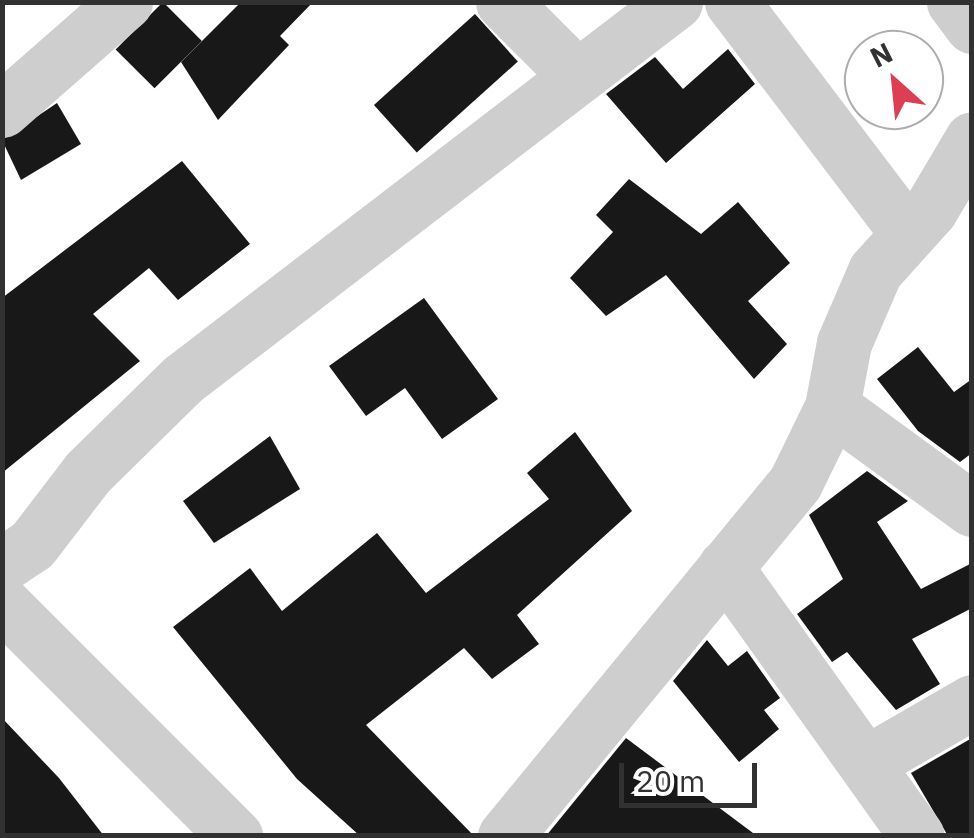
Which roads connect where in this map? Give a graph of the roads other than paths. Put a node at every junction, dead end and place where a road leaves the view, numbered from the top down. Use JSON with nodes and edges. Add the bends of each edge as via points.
{"nodes":[{"id":1,"x":125,"y":2,"type":"edge"},
{"id":2,"x":503,"y":2,"type":"edge"},
{"id":3,"x":675,"y":2,"type":"edge"},
{"id":4,"x":732,"y":2,"type":"edge"},
{"id":5,"x":954,"y":2,"type":"edge"},
{"id":6,"x":972,"y":26,"type":"edge"},
{"id":7,"x":576,"y":75,"type":"junction"},
{"id":8,"x":2,"y":110,"type":"edge"},
{"id":9,"x":972,"y":139,"type":"edge"},
{"id":10,"x":908,"y":234,"type":"junction"},
{"id":11,"x":832,"y":407,"type":"junction"},
{"id":12,"x":972,"y":508,"type":"edge"},
{"id":13,"x":2,"y":565,"type":"edge"},
{"id":14,"x":725,"y":568,"type":"junction"},
{"id":15,"x":2,"y":602,"type":"edge"},
{"id":16,"x":972,"y":702,"type":"edge"},
{"id":17,"x":868,"y":762,"type":"junction"},
{"id":18,"x":236,"y":836,"type":"edge"},
{"id":19,"x":505,"y":836,"type":"edge"},
{"id":20,"x":917,"y":836,"type":"edge"}],
"edges":[{"from":1,"to":8,"type":"street"},
{"from":2,"to":7,"type":"street"},
{"from":3,"to":7,"type":"street"},
{"from":4,"to":10,"type":"street"},
{"from":5,"to":6,"type":"street"},
{"from":7,"to":13,"type":"street","via":[[183,379],[88,472],[32,545]]},
{"from":9,"to":10,"type":"street"},
{"from":10,"to":11,"type":"street","via":[[867,289],[844,343]]},
{"from":11,"to":12,"type":"street"},
{"from":11,"to":14,"type":"street","via":[[795,483]]},
{"from":14,"to":17,"type":"street"},
{"from":14,"to":19,"type":"street"},
{"from":15,"to":18,"type":"street"},
{"from":16,"to":17,"type":"street"},
{"from":17,"to":20,"type":"street"}]}
